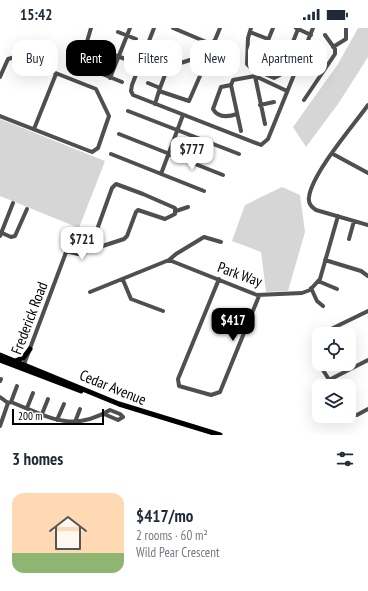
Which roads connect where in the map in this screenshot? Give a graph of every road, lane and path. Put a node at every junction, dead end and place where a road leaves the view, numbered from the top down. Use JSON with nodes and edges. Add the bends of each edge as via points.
{"nodes":[{"id":1,"x":91,"y":28,"type":"edge"},
{"id":2,"x":130,"y":28,"type":"edge"},
{"id":3,"x":154,"y":28,"type":"edge"},
{"id":4,"x":173,"y":28,"type":"edge"},
{"id":5,"x":220,"y":28,"type":"edge"},
{"id":6,"x":273,"y":28,"type":"edge"},
{"id":7,"x":313,"y":28,"type":"edge"},
{"id":8,"x":346,"y":28,"type":"edge"},
{"id":9,"x":297,"y":29,"type":"edge"},
{"id":10,"x":250,"y":30,"type":"edge"},
{"id":11,"x":118,"y":32,"type":"dead end"},
{"id":12,"x":127,"y":35,"type":"junction"},
{"id":13,"x":311,"y":35,"type":"junction"},
{"id":14,"x":325,"y":35,"type":"dead end"},
{"id":15,"x":136,"y":39,"type":"dead end"},
{"id":16,"x":268,"y":39,"type":"joint"},
{"id":17,"x":249,"y":40,"type":"edge"},
{"id":18,"x":293,"y":40,"type":"edge"},
{"id":19,"x":334,"y":47,"type":"junction"},
{"id":20,"x":248,"y":51,"type":"edge"},
{"id":21,"x":116,"y":55,"type":"edge"},
{"id":22,"x":119,"y":56,"type":"junction"},
{"id":23,"x":12,"y":57,"type":"edge"},
{"id":24,"x":124,"y":58,"type":"edge"},
{"id":25,"x":182,"y":62,"type":"edge"},
{"id":26,"x":248,"y":64,"type":"edge"},
{"id":27,"x":58,"y":75,"type":"edge"},
{"id":28,"x":55,"y":76,"type":"edge"},
{"id":29,"x":164,"y":76,"type":"edge"},
{"id":30,"x":255,"y":76,"type":"junction"},
{"id":31,"x":269,"y":76,"type":"edge"},
{"id":32,"x":278,"y":76,"type":"edge"},
{"id":33,"x":0,"y":77,"type":"edge"},
{"id":34,"x":110,"y":78,"type":"junction"},
{"id":35,"x":122,"y":82,"type":"dead end"},
{"id":36,"x":148,"y":83,"type":"dead end"},
{"id":37,"x":231,"y":83,"type":"junction"},
{"id":38,"x":159,"y":89,"type":"junction"},
{"id":39,"x":287,"y":91,"type":"junction"},
{"id":40,"x":304,"y":100,"type":"dead end"},
{"id":41,"x":274,"y":102,"type":"dead end"},
{"id":42,"x":155,"y":104,"type":"junction"},
{"id":43,"x":260,"y":105,"type":"junction"},
{"id":44,"x":368,"y":105,"type":"edge"},
{"id":45,"x":128,"y":111,"type":"dead end"},
{"id":46,"x":236,"y":114,"type":"junction"},
{"id":47,"x":183,"y":115,"type":"junction"},
{"id":48,"x":0,"y":116,"type":"edge"},
{"id":49,"x":265,"y":124,"type":"dead end"},
{"id":50,"x":34,"y":129,"type":"junction"},
{"id":51,"x":178,"y":130,"type":"junction"},
{"id":52,"x":241,"y":131,"type":"dead end"},
{"id":53,"x":119,"y":134,"type":"dead end"},
{"id":54,"x":168,"y":153,"type":"junction"},
{"id":55,"x":111,"y":154,"type":"dead end"},
{"id":56,"x":239,"y":154,"type":"dead end"},
{"id":57,"x":333,"y":154,"type":"junction"},
{"id":58,"x":368,"y":173,"type":"edge"},
{"id":59,"x":161,"y":174,"type":"junction"},
{"id":60,"x":222,"y":175,"type":"dead end"},
{"id":61,"x":204,"y":191,"type":"dead end"},
{"id":62,"x":13,"y":203,"type":"dead end"},
{"id":63,"x":188,"y":207,"type":"dead end"},
{"id":64,"x":27,"y":209,"type":"dead end"},
{"id":65,"x":176,"y":211,"type":"junction"},
{"id":66,"x":338,"y":216,"type":"junction"},
{"id":67,"x":354,"y":221,"type":"junction"},
{"id":68,"x":368,"y":225,"type":"edge"},
{"id":69,"x":74,"y":231,"type":"dead end"},
{"id":70,"x":0,"y":234,"type":"edge"},
{"id":71,"x":348,"y":239,"type":"dead end"},
{"id":72,"x":221,"y":242,"type":"dead end"},
{"id":73,"x":90,"y":249,"type":"junction"},
{"id":74,"x":66,"y":251,"type":"junction"},
{"id":75,"x":169,"y":260,"type":"junction"},
{"id":76,"x":325,"y":260,"type":"junction"},
{"id":77,"x":368,"y":276,"type":"edge"},
{"id":78,"x":219,"y":279,"type":"junction"},
{"id":79,"x":123,"y":280,"type":"junction"},
{"id":80,"x":318,"y":281,"type":"junction"},
{"id":81,"x":311,"y":288,"type":"junction"},
{"id":82,"x":338,"y":289,"type":"dead end"},
{"id":83,"x":90,"y":292,"type":"dead end"},
{"id":84,"x":259,"y":296,"type":"junction"},
{"id":85,"x":323,"y":306,"type":"dead end"},
{"id":86,"x":368,"y":311,"type":"edge"},
{"id":87,"x":163,"y":312,"type":"dead end"},
{"id":88,"x":335,"y":327,"type":"edge"},
{"id":89,"x":30,"y":349,"type":"junction"},
{"id":90,"x":0,"y":355,"type":"edge"},
{"id":91,"x":0,"y":360,"type":"edge"},
{"id":92,"x":368,"y":360,"type":"edge"},
{"id":93,"x":15,"y":361,"type":"junction"},
{"id":94,"x":23,"y":367,"type":"junction"},
{"id":95,"x":331,"y":379,"type":"edge"},
{"id":96,"x":17,"y":386,"type":"dead end"},
{"id":97,"x":33,"y":393,"type":"dead end"},
{"id":98,"x":0,"y":396,"type":"edge"},
{"id":99,"x":48,"y":399,"type":"dead end"},
{"id":100,"x":10,"y":402,"type":"junction"},
{"id":101,"x":64,"y":404,"type":"dead end"},
{"id":102,"x":27,"y":408,"type":"junction"},
{"id":103,"x":80,"y":409,"type":"dead end"},
{"id":104,"x":368,"y":409,"type":"edge"},
{"id":105,"x":42,"y":414,"type":"junction"},
{"id":106,"x":104,"y":414,"type":"dead end"},
{"id":107,"x":356,"y":415,"type":"edge"},
{"id":108,"x":57,"y":420,"type":"junction"},
{"id":109,"x":75,"y":422,"type":"junction"},
{"id":110,"x":0,"y":426,"type":"edge"},
{"id":111,"x":212,"y":435,"type":"edge"},
{"id":112,"x":220,"y":435,"type":"edge"}],
"edges":[{"from":1,"to":34,"type":"street","via":[[81,64]]},
{"from":2,"to":12,"type":"street"},
{"from":3,"to":42,"type":"street","via":[[131,91],[134,96]]},
{"from":4,"to":5,"type":"street","via":[[211,44],[216,40]]},
{"from":6,"to":16,"type":"street"},
{"from":7,"to":13,"type":"street"},
{"from":8,"to":19,"type":"street","via":[[346,39]]},
{"from":9,"to":13,"type":"street"},
{"from":9,"to":18,"type":"street"},
{"from":10,"to":16,"type":"street"},
{"from":10,"to":17,"type":"street"},
{"from":11,"to":12,"type":"street"},
{"from":12,"to":15,"type":"street"},
{"from":12,"to":22,"type":"street"},
{"from":13,"to":39,"type":"street"},
{"from":14,"to":19,"type":"street"},
{"from":19,"to":40,"type":"street","via":[[334,56]]},
{"from":20,"to":26,"type":"street"},
{"from":21,"to":22,"type":"street"},
{"from":22,"to":24,"type":"street"},
{"from":22,"to":34,"type":"street"},
{"from":23,"to":33,"type":"street","via":[[8,59]]},
{"from":25,"to":38,"type":"street","via":[[190,60],[202,65],[203,69],[191,100],[188,102]]},
{"from":27,"to":50,"type":"street","via":[[99,92],[109,116],[99,145],[95,151],[90,152]]},
{"from":28,"to":50,"type":"street"},
{"from":29,"to":38,"type":"street"},
{"from":30,"to":37,"type":"street"},
{"from":30,"to":39,"type":"street"},
{"from":30,"to":43,"type":"street"},
{"from":31,"to":32,"type":"street"},
{"from":34,"to":35,"type":"street"},
{"from":36,"to":38,"type":"street"},
{"from":37,"to":46,"type":"street"},
{"from":37,"to":46,"type":"street","via":[[220,88],[213,109],[225,117]]},
{"from":38,"to":42,"type":"street"},
{"from":39,"to":47,"type":"street","via":[[268,139],[262,145]]},
{"from":41,"to":43,"type":"street"},
{"from":42,"to":47,"type":"street"},
{"from":43,"to":49,"type":"street"},
{"from":44,"to":57,"type":"street"},
{"from":45,"to":51,"type":"street"},
{"from":46,"to":52,"type":"street"},
{"from":47,"to":51,"type":"street"},
{"from":48,"to":50,"type":"street"},
{"from":51,"to":54,"type":"street"},
{"from":51,"to":56,"type":"street"},
{"from":53,"to":54,"type":"street"},
{"from":54,"to":59,"type":"street"},
{"from":54,"to":60,"type":"street"},
{"from":55,"to":59,"type":"street"},
{"from":57,"to":58,"type":"street"},
{"from":57,"to":66,"type":"street","via":[[309,195],[310,204],[316,210]]},
{"from":59,"to":61,"type":"street"},
{"from":62,"to":70,"type":"street"},
{"from":63,"to":65,"type":"street"},
{"from":64,"to":70,"type":"street","via":[[17,235],[12,237]]},
{"from":65,"to":73,"type":"street","via":[[174,216],[165,220],[138,210],[125,239]]},
{"from":65,"to":73,"type":"street","via":[[172,206],[116,184],[112,188]]},
{"from":66,"to":67,"type":"street"},
{"from":66,"to":76,"type":"street","name":"Park Way"},
{"from":67,"to":68,"type":"street"},
{"from":67,"to":71,"type":"street"},
{"from":69,"to":74,"type":"street","name":"Frederick Road"},
{"from":72,"to":75,"type":"street","via":[[204,237]]},
{"from":73,"to":74,"type":"street","via":[[78,254]]},
{"from":74,"to":89,"type":"street","name":"Frederick Road"},
{"from":75,"to":78,"type":"street","name":"Park Way"},
{"from":75,"to":79,"type":"street"},
{"from":76,"to":77,"type":"street","via":[[361,271]]},
{"from":76,"to":80,"type":"street","name":"Park Way"},
{"from":78,"to":84,"type":"street","name":"Park Way"},
{"from":78,"to":84,"type":"street","via":[[177,381],[178,385],[211,395],[216,395],[221,390]]},
{"from":79,"to":83,"type":"street"},
{"from":79,"to":87,"type":"street","via":[[131,299]]},
{"from":80,"to":81,"type":"street","name":"Park Way"},
{"from":80,"to":82,"type":"street"},
{"from":81,"to":84,"type":"street","name":"Park Way","via":[[305,292]]},
{"from":81,"to":85,"type":"street","via":[[317,301]]},
{"from":86,"to":88,"type":"street"},
{"from":89,"to":93,"type":"main road","via":[[23,358]]},
{"from":89,"to":94,"type":"street","name":"Frederick Road"},
{"from":90,"to":93,"type":"main road","name":"Cedar Avenue"},
{"from":91,"to":94,"type":"main road","name":"Cedar Avenue"},
{"from":92,"to":95,"type":"street"},
{"from":93,"to":94,"type":"main road","name":"Cedar Avenue"},
{"from":94,"to":111,"type":"main road","name":"Cedar Avenue","via":[[154,418]]},
{"from":94,"to":112,"type":"main road","name":"Cedar Avenue","via":[[130,408]]},
{"from":96,"to":100,"type":"street"},
{"from":97,"to":102,"type":"street"},
{"from":98,"to":100,"type":"street"},
{"from":99,"to":105,"type":"street"},
{"from":100,"to":102,"type":"street"},
{"from":100,"to":110,"type":"street"},
{"from":101,"to":108,"type":"street"},
{"from":102,"to":105,"type":"street"},
{"from":103,"to":109,"type":"street"},
{"from":104,"to":107,"type":"street"},
{"from":105,"to":108,"type":"street"},
{"from":106,"to":109,"type":"street","via":[[89,421]]},
{"from":108,"to":109,"type":"street"}]}
